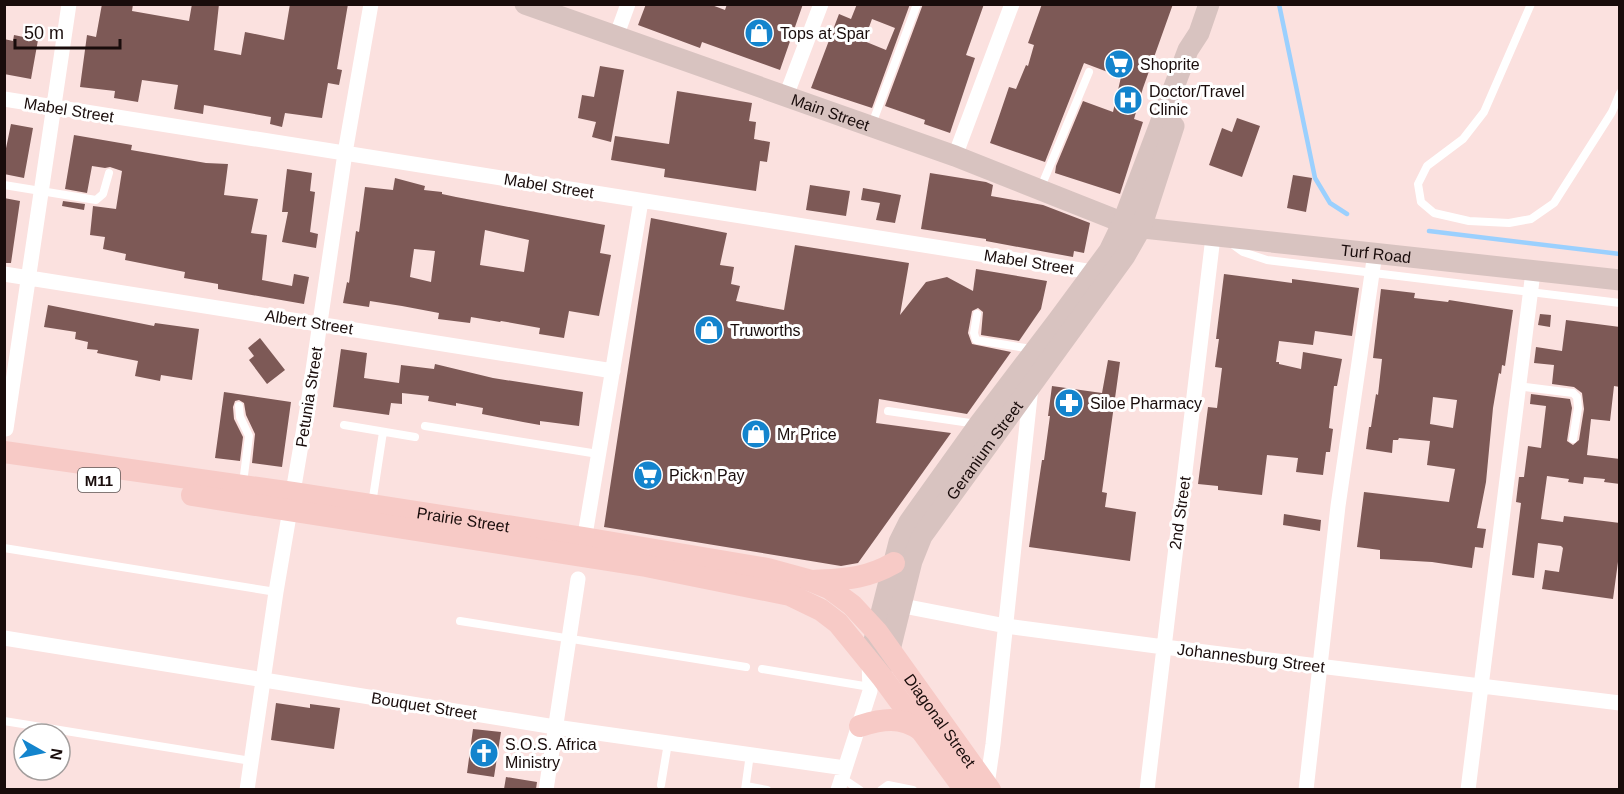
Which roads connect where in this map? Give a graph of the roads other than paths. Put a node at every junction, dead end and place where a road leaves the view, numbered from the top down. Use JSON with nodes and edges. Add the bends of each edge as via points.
{"nodes":[{"id":1,"x":69,"y":4,"type":"edge"},
{"id":2,"x":371,"y":4,"type":"edge"},
{"id":3,"x":628,"y":4,"type":"edge"},
{"id":4,"x":821,"y":4,"type":"edge"},
{"id":5,"x":917,"y":4,"type":"edge"},
{"id":6,"x":1012,"y":4,"type":"edge"},
{"id":7,"x":1209,"y":4,"type":"edge"},
{"id":8,"x":1531,"y":4,"type":"edge"},
{"id":9,"x":528,"y":5,"type":"edge"},
{"id":10,"x":616,"y":37,"type":"junction"},
{"id":11,"x":1089,"y":72,"type":"dead end"},
{"id":12,"x":1620,"y":93,"type":"edge"},
{"id":13,"x":786,"y":96,"type":"junction"},
{"id":14,"x":4,"y":99,"type":"edge"},
{"id":15,"x":52,"y":107,"type":"junction"},
{"id":16,"x":871,"y":127,"type":"junction"},
{"id":17,"x":345,"y":153,"type":"junction"},
{"id":18,"x":955,"y":156,"type":"junction"},
{"id":19,"x":109,"y":173,"type":"dead end"},
{"id":20,"x":4,"y":185,"type":"edge"},
{"id":21,"x":1039,"y":190,"type":"junction"},
{"id":22,"x":40,"y":191,"type":"junction"},
{"id":23,"x":641,"y":201,"type":"junction"},
{"id":24,"x":1132,"y":226,"type":"junction"},
{"id":25,"x":1220,"y":238,"type":"junction"},
{"id":26,"x":1373,"y":262,"type":"junction"},
{"id":27,"x":1093,"y":272,"type":"junction"},
{"id":28,"x":4,"y":274,"type":"edge"},
{"id":29,"x":27,"y":278,"type":"junction"},
{"id":30,"x":1620,"y":280,"type":"edge"},
{"id":31,"x":1531,"y":282,"type":"junction"},
{"id":32,"x":1620,"y":303,"type":"edge"},
{"id":33,"x":977,"y":315,"type":"dead end"},
{"id":34,"x":320,"y":323,"type":"junction"},
{"id":35,"x":1036,"y":350,"type":"junction"},
{"id":36,"x":613,"y":371,"type":"junction"},
{"id":37,"x":1518,"y":386,"type":"junction"},
{"id":38,"x":1031,"y":387,"type":"junction"},
{"id":39,"x":239,"y":406,"type":"dead end"},
{"id":40,"x":888,"y":411,"type":"dead end"},
{"id":41,"x":979,"y":424,"type":"junction"},
{"id":42,"x":344,"y":425,"type":"dead end"},
{"id":43,"x":425,"y":426,"type":"dead end"},
{"id":44,"x":6,"y":429,"type":"edge"},
{"id":45,"x":382,"y":432,"type":"junction"},
{"id":46,"x":415,"y":437,"type":"dead end"},
{"id":47,"x":1573,"y":439,"type":"dead end"},
{"id":48,"x":4,"y":452,"type":"edge"},
{"id":49,"x":598,"y":454,"type":"junction"},
{"id":50,"x":4,"y":465,"type":"edge"},
{"id":51,"x":242,"y":486,"type":"junction"},
{"id":52,"x":292,"y":501,"type":"junction"},
{"id":53,"x":372,"y":506,"type":"junction"},
{"id":54,"x":583,"y":547,"type":"junction"},
{"id":55,"x":4,"y":548,"type":"edge"},
{"id":56,"x":894,"y":563,"type":"junction"},
{"id":57,"x":578,"y":579,"type":"dead end"},
{"id":58,"x":812,"y":581,"type":"junction"},
{"id":59,"x":276,"y":592,"type":"junction"},
{"id":60,"x":892,"y":604,"type":"junction"},
{"id":61,"x":460,"y":621,"type":"dead end"},
{"id":62,"x":1006,"y":626,"type":"junction"},
{"id":63,"x":877,"y":632,"type":"junction"},
{"id":64,"x":569,"y":637,"type":"junction"},
{"id":65,"x":4,"y":639,"type":"edge"},
{"id":66,"x":1164,"y":647,"type":"junction"},
{"id":67,"x":890,"y":650,"type":"junction"},
{"id":68,"x":1319,"y":666,"type":"junction"},
{"id":69,"x":746,"y":667,"type":"dead end"},
{"id":70,"x":762,"y":669,"type":"dead end"},
{"id":71,"x":873,"y":679,"type":"junction"},
{"id":72,"x":264,"y":680,"type":"junction"},
{"id":73,"x":1480,"y":686,"type":"junction"},
{"id":74,"x":1620,"y":703,"type":"edge"},
{"id":75,"x":4,"y":721,"type":"edge"},
{"id":76,"x":860,"y":726,"type":"junction"},
{"id":77,"x":555,"y":727,"type":"junction"},
{"id":78,"x":924,"y":733,"type":"junction"},
{"id":79,"x":668,"y":743,"type":"junction"},
{"id":80,"x":750,"y":754,"type":"junction"},
{"id":81,"x":251,"y":761,"type":"junction"},
{"id":82,"x":841,"y":778,"type":"edge"},
{"id":83,"x":661,"y":785,"type":"dead end"},
{"id":84,"x":745,"y":788,"type":"edge"},
{"id":85,"x":981,"y":788,"type":"edge"},
{"id":86,"x":247,"y":789,"type":"edge"},
{"id":87,"x":546,"y":789,"type":"edge"},
{"id":88,"x":767,"y":789,"type":"edge"},
{"id":89,"x":860,"y":789,"type":"edge"},
{"id":90,"x":881,"y":789,"type":"edge"},
{"id":91,"x":912,"y":789,"type":"edge"},
{"id":92,"x":1146,"y":789,"type":"edge"},
{"id":93,"x":1306,"y":789,"type":"edge"},
{"id":94,"x":1468,"y":789,"type":"edge"}],
"edges":[{"from":1,"to":15,"type":"street"},
{"from":2,"to":17,"type":"street","name":"Petunia Street"},
{"from":3,"to":10,"type":"street"},
{"from":4,"to":13,"type":"street"},
{"from":5,"to":16,"type":"lane"},
{"from":6,"to":18,"type":"street"},
{"from":7,"to":24,"type":"main road","via":[[1188,50]]},
{"from":8,"to":12,"type":"lane","via":[[1484,112],[1463,139],[1427,166],[1418,184],[1422,202],[1434,213],[1469,221],[1509,223],[1531,219],[1554,203]]},
{"from":9,"to":10,"type":"main road","name":"Main Street"},
{"from":10,"to":13,"type":"main road","name":"Main Street"},
{"from":11,"to":21,"type":"lane"},
{"from":13,"to":16,"type":"main road","name":"Main Street"},
{"from":14,"to":15,"type":"street","name":"Mabel Street"},
{"from":15,"to":17,"type":"street","name":"Mabel Street"},
{"from":15,"to":22,"type":"street"},
{"from":16,"to":18,"type":"main road","name":"Main Street"},
{"from":17,"to":23,"type":"street","name":"Mabel Street"},
{"from":17,"to":34,"type":"street","name":"Petunia Street"},
{"from":18,"to":21,"type":"main road","name":"Main Street"},
{"from":19,"to":22,"type":"lane","via":[[104,194],[96,200]]},
{"from":20,"to":22,"type":"lane"},
{"from":21,"to":24,"type":"main road","name":"Main Street"},
{"from":22,"to":29,"type":"street"},
{"from":23,"to":27,"type":"street","name":"Mabel Street"},
{"from":23,"to":36,"type":"street"},
{"from":24,"to":25,"type":"main road","name":"Turf Road"},
{"from":24,"to":27,"type":"main road","name":"Geranium Street"},
{"from":24,"to":38,"type":"main road","name":"Geranium Street","via":[[1125,256]]},
{"from":25,"to":26,"type":"main road","name":"Turf Road"},
{"from":25,"to":66,"type":"street","name":"2nd Street"},
{"from":26,"to":31,"type":"main road","name":"Turf Road"},
{"from":26,"to":68,"type":"street"},
{"from":27,"to":35,"type":"main road","name":"Geranium Street"},
{"from":28,"to":29,"type":"street","name":"Albert Street"},
{"from":29,"to":34,"type":"street","name":"Albert Street"},
{"from":29,"to":44,"type":"street"},
{"from":30,"to":31,"type":"main road","name":"Turf Road"},
{"from":31,"to":32,"type":"lane"},
{"from":31,"to":37,"type":"street"},
{"from":33,"to":35,"type":"lane","via":[[976,340]]},
{"from":34,"to":36,"type":"street","name":"Albert Street"},
{"from":34,"to":52,"type":"street","name":"Petunia Street"},
{"from":35,"to":41,"type":"main road","name":"Geranium Street"},
{"from":36,"to":49,"type":"street"},
{"from":37,"to":47,"type":"lane","via":[[1574,393],[1578,408]]},
{"from":37,"to":73,"type":"street"},
{"from":38,"to":60,"type":"main road","name":"Geranium Street","via":[[922,536]]},
{"from":38,"to":62,"type":"street"},
{"from":39,"to":51,"type":"lane","via":[[249,436]]},
{"from":40,"to":41,"type":"lane"},
{"from":41,"to":56,"type":"main road","name":"Geranium Street","via":[[909,522]]},
{"from":42,"to":45,"type":"lane"},
{"from":43,"to":49,"type":"lane"},
{"from":45,"to":46,"type":"lane"},
{"from":45,"to":53,"type":"lane"},
{"from":48,"to":51,"type":"main road","name":"Prairie Street","number":"M11"},
{"from":49,"to":54,"type":"street"},
{"from":50,"to":52,"type":"main road","name":"Prairie Street","number":"M11"},
{"from":51,"to":52,"type":"main road","name":"Prairie Street","number":"M11"},
{"from":52,"to":53,"type":"main road","name":"Prairie Street"},
{"from":52,"to":54,"type":"main road","name":"Prairie Street"},
{"from":52,"to":59,"type":"street","name":"Petunia Street"},
{"from":53,"to":54,"type":"main road","name":"Prairie Street"},
{"from":54,"to":58,"type":"main road","name":"Prairie Street","via":[[748,566]]},
{"from":54,"to":71,"type":"main road","name":"Prairie Street","via":[[790,595],[838,623]]},
{"from":55,"to":59,"type":"lane"},
{"from":56,"to":58,"type":"main road","via":[[862,577]]},
{"from":56,"to":60,"type":"main road","name":"Geranium Street"},
{"from":57,"to":64,"type":"street"},
{"from":58,"to":63,"type":"main road","name":"Prairie Street","via":[[852,605]]},
{"from":59,"to":72,"type":"street","name":"Petunia Street"},
{"from":60,"to":62,"type":"street","name":"Johannesburg Street"},
{"from":60,"to":63,"type":"main road","name":"Geranium Street"},
{"from":60,"to":67,"type":"main road","name":"Geranium Street"},
{"from":61,"to":64,"type":"lane"},
{"from":62,"to":66,"type":"street","name":"Johannesburg Street"},
{"from":62,"to":85,"type":"street","via":[[993,744]]},
{"from":63,"to":67,"type":"main road","name":"Prairie Street"},
{"from":63,"to":71,"type":"main road","name":"Geranium Street"},
{"from":64,"to":69,"type":"lane"},
{"from":64,"to":77,"type":"street"},
{"from":65,"to":72,"type":"street","name":"Bouquet Street"},
{"from":66,"to":68,"type":"street","name":"Johannesburg Street"},
{"from":66,"to":92,"type":"street","name":"2nd Street"},
{"from":67,"to":71,"type":"main road","name":"Geranium Street"},
{"from":67,"to":85,"type":"main road","name":"Diagonal Street"},
{"from":68,"to":73,"type":"street","name":"Johannesburg Street"},
{"from":68,"to":93,"type":"street"},
{"from":70,"to":71,"type":"lane"},
{"from":71,"to":76,"type":"street","name":"Geranium Street"},
{"from":71,"to":78,"type":"main road","name":"Diagonal Street"},
{"from":72,"to":77,"type":"street","name":"Bouquet Street"},
{"from":72,"to":81,"type":"street","name":"Petunia Street"},
{"from":73,"to":74,"type":"street","name":"Johannesburg Street"},
{"from":73,"to":94,"type":"street"},
{"from":75,"to":81,"type":"lane"},
{"from":76,"to":78,"type":"main road","via":[[894,719]]},
{"from":76,"to":82,"type":"street","name":"Geranium Street"},
{"from":77,"to":79,"type":"street","name":"Bouquet Street"},
{"from":77,"to":87,"type":"street"},
{"from":78,"to":85,"type":"main road","name":"Diagonal Street"},
{"from":79,"to":80,"type":"street","name":"Bouquet Street"},
{"from":79,"to":83,"type":"lane"},
{"from":80,"to":82,"type":"street","name":"Bouquet Street"},
{"from":80,"to":84,"type":"lane"},
{"from":81,"to":86,"type":"street","name":"Petunia Street"},
{"from":82,"to":89,"type":"lane"},
{"from":84,"to":88,"type":"lane"},
{"from":90,"to":91,"type":"lane","via":[[888,784]]}]}
